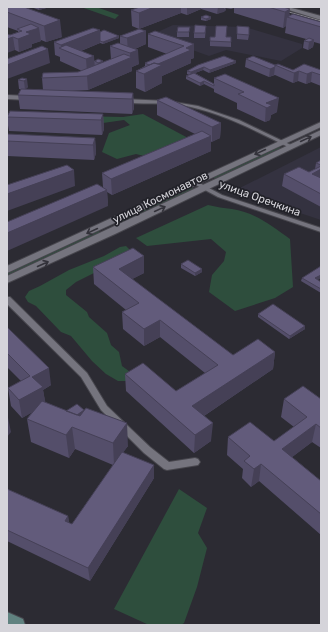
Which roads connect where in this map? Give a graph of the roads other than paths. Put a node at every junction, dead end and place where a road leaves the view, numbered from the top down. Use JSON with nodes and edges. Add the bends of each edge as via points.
{"nodes":[{"id":1,"x":280,"y":9,"type":"edge"},
{"id":2,"x":321,"y":18,"type":"edge"},
{"id":3,"x":321,"y":24,"type":"edge"},
{"id":4,"x":7,"y":97,"type":"edge"},
{"id":5,"x":35,"y":98,"type":"edge"},
{"id":6,"x":117,"y":100,"type":"edge"},
{"id":7,"x":321,"y":124,"type":"edge"},
{"id":8,"x":321,"y":132,"type":"edge"},
{"id":9,"x":281,"y":142,"type":"junction"},
{"id":10,"x":290,"y":146,"type":"junction"},
{"id":11,"x":194,"y":182,"type":"junction"},
{"id":12,"x":204,"y":188,"type":"junction"},
{"id":13,"x":321,"y":230,"type":"edge"},
{"id":14,"x":7,"y":270,"type":"edge"},
{"id":15,"x":7,"y":280,"type":"edge"},
{"id":16,"x":7,"y":298,"type":"edge"},
{"id":17,"x":195,"y":462,"type":"dead end"},
{"id":18,"x":7,"y":620,"type":"edge"},
{"id":19,"x":17,"y":625,"type":"edge"}],
"edges":[{"from":1,"to":2,"type":"street"},
{"from":1,"to":3,"type":"street"},
{"from":4,"to":5,"type":"street"},
{"from":6,"to":9,"type":"street","via":[[166,102],[197,107],[234,119]]},
{"from":7,"to":9,"type":"street","name":"улица Космонавтов"},
{"from":10,"to":8,"type":"street","name":"улица Космонавтов","one_way":true},
{"from":9,"to":10,"type":"street"},
{"from":9,"to":11,"type":"street","name":"улица Космонавтов","one_way":true},
{"from":10,"to":12,"type":"street","name":"улица Космонавтов"},
{"from":11,"to":12,"type":"street","name":"улица Оречкина"},
{"from":11,"to":14,"type":"street","name":"улица Космонавтов","one_way":true},
{"from":12,"to":13,"type":"street","name":"улица Оречкина","via":[[220,196]]},
{"from":15,"to":12,"type":"street","name":"улица Космонавтов","one_way":true},
{"from":16,"to":17,"type":"street","via":[[84,375],[104,408],[147,450],[167,466]]},
{"from":18,"to":19,"type":"main road"}]}
